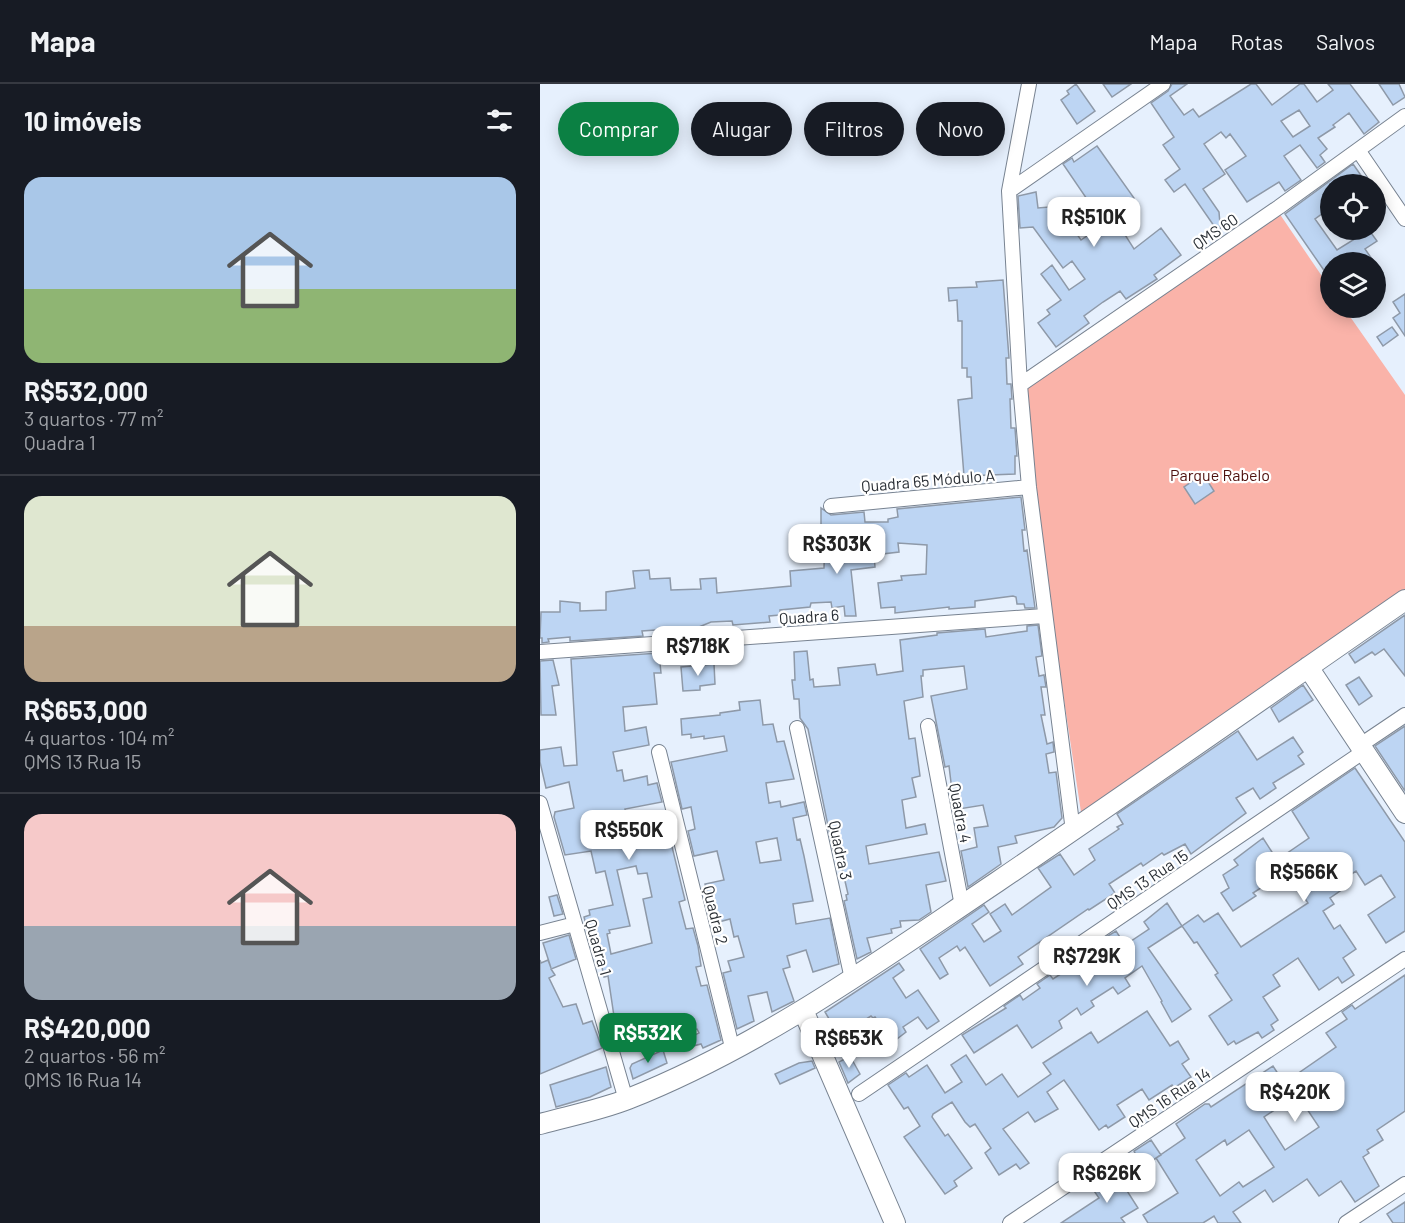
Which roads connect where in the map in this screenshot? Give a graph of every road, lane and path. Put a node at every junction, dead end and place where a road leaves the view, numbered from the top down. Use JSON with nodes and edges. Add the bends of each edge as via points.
{"nodes":[{"id":1,"x":1029,"y":84,"type":"edge"},
{"id":2,"x":1163,"y":84,"type":"edge"},
{"id":3,"x":1405,"y":116,"type":"edge"},
{"id":4,"x":1358,"y":150,"type":"junction"},
{"id":5,"x":1009,"y":191,"type":"junction"},
{"id":6,"x":1405,"y":219,"type":"edge"},
{"id":7,"x":1020,"y":385,"type":"junction"},
{"id":8,"x":1029,"y":488,"type":"junction"},
{"id":9,"x":831,"y":506,"type":"dead end"},
{"id":10,"x":1405,"y":600,"type":"edge"},
{"id":11,"x":1044,"y":616,"type":"junction"},
{"id":12,"x":540,"y":652,"type":"edge"},
{"id":13,"x":1308,"y":667,"type":"junction"},
{"id":14,"x":1405,"y":715,"type":"edge"},
{"id":15,"x":928,"y":726,"type":"dead end"},
{"id":16,"x":797,"y":728,"type":"dead end"},
{"id":17,"x":1361,"y":749,"type":"junction"},
{"id":18,"x":659,"y":752,"type":"dead end"},
{"id":19,"x":540,"y":803,"type":"edge"},
{"id":20,"x":1405,"y":813,"type":"edge"},
{"id":21,"x":1073,"y":831,"type":"junction"},
{"id":22,"x":962,"y":906,"type":"junction"},
{"id":23,"x":575,"y":924,"type":"junction"},
{"id":24,"x":540,"y":933,"type":"edge"},
{"id":25,"x":1405,"y":959,"type":"edge"},
{"id":26,"x":852,"y":979,"type":"junction"},
{"id":27,"x":803,"y":1010,"type":"junction"},
{"id":28,"x":733,"y":1051,"type":"junction"},
{"id":29,"x":859,"y":1094,"type":"dead end"},
{"id":30,"x":626,"y":1100,"type":"junction"},
{"id":31,"x":540,"y":1124,"type":"edge"},
{"id":32,"x":1405,"y":1184,"type":"edge"},
{"id":33,"x":895,"y":1223,"type":"edge"},
{"id":34,"x":1010,"y":1223,"type":"edge"},
{"id":35,"x":1346,"y":1223,"type":"edge"}],
"edges":[{"from":1,"to":5,"type":"street"},
{"from":2,"to":5,"type":"street"},
{"from":3,"to":4,"type":"street","name":"QMS 60"},
{"from":4,"to":6,"type":"street"},
{"from":4,"to":7,"type":"street","name":"QMS 60"},
{"from":5,"to":7,"type":"street"},
{"from":7,"to":8,"type":"street"},
{"from":8,"to":9,"type":"street","name":"Quadra 65 Módulo A"},
{"from":8,"to":11,"type":"street"},
{"from":10,"to":13,"type":"street"},
{"from":11,"to":12,"type":"street","name":"Quadra 6"},
{"from":11,"to":21,"type":"street"},
{"from":13,"to":17,"type":"street"},
{"from":13,"to":21,"type":"street"},
{"from":14,"to":17,"type":"street","name":"QMS 13 Rua 15"},
{"from":15,"to":22,"type":"street","name":"Quadra 4"},
{"from":16,"to":26,"type":"street","name":"Quadra 3"},
{"from":17,"to":20,"type":"street"},
{"from":17,"to":29,"type":"street","name":"QMS 13 Rua 15"},
{"from":18,"to":28,"type":"street","name":"Quadra 2"},
{"from":19,"to":23,"type":"street","name":"Quadra 1"},
{"from":21,"to":22,"type":"street"},
{"from":22,"to":26,"type":"street"},
{"from":23,"to":24,"type":"street"},
{"from":23,"to":30,"type":"street","name":"Quadra 1"},
{"from":25,"to":34,"type":"street","name":"QMS 16 Rua 14"},
{"from":26,"to":27,"type":"street"},
{"from":27,"to":28,"type":"street"},
{"from":27,"to":33,"type":"street"},
{"from":28,"to":30,"type":"street"},
{"from":30,"to":31,"type":"street"},
{"from":32,"to":35,"type":"street"}]}
